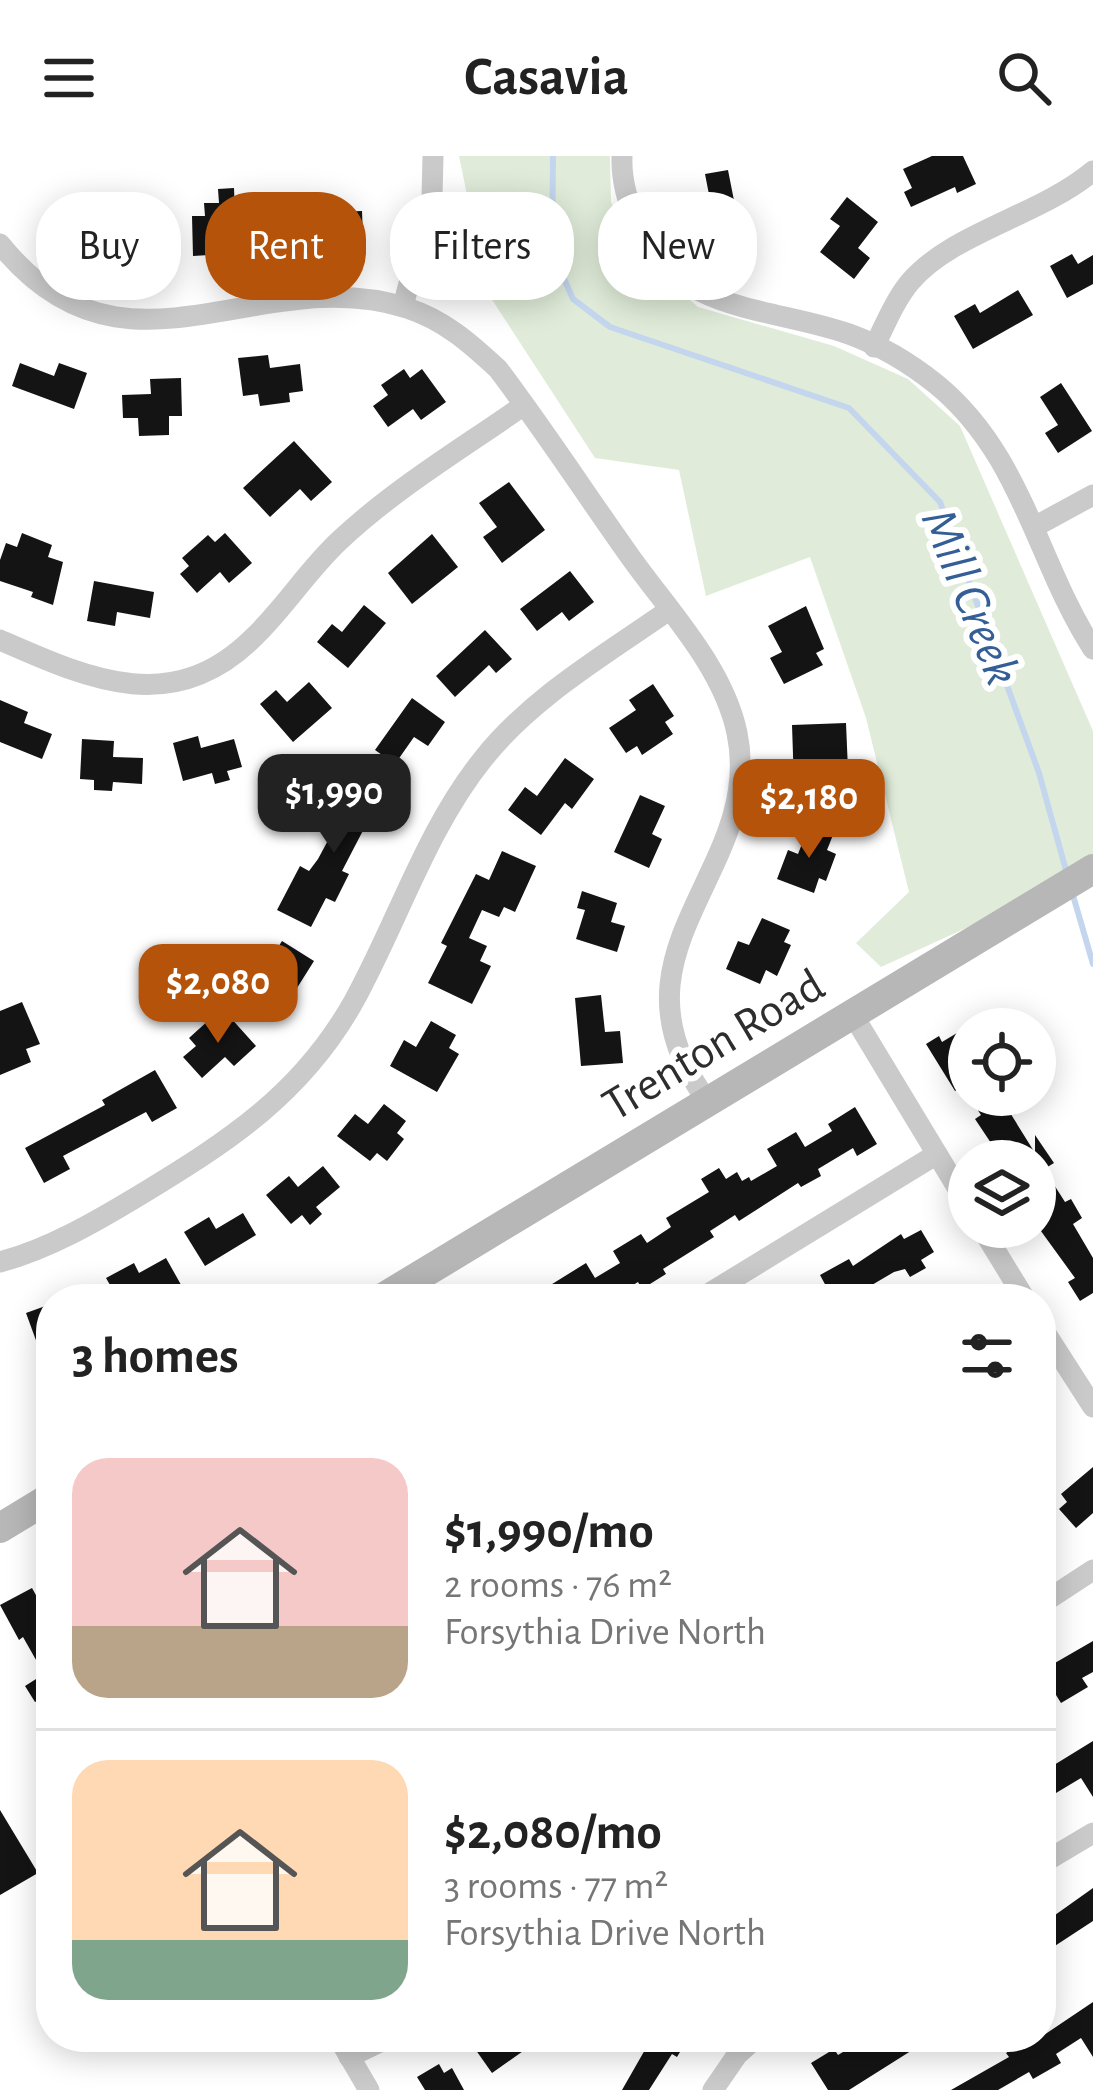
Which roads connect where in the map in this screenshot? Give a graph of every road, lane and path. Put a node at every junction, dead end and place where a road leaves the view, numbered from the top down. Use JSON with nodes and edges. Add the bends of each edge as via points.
{"nodes":[{"id":1,"x":433,"y":156,"type":"edge"},
{"id":2,"x":622,"y":156,"type":"edge"},
{"id":3,"x":1093,"y":170,"type":"edge"},
{"id":4,"x":0,"y":244,"type":"edge"},
{"id":5,"x":403,"y":306,"type":"junction"},
{"id":6,"x":874,"y":347,"type":"junction"},
{"id":7,"x":524,"y":405,"type":"junction"},
{"id":8,"x":1093,"y":495,"type":"edge"},
{"id":9,"x":1036,"y":526,"type":"junction"},
{"id":10,"x":669,"y":610,"type":"junction"},
{"id":11,"x":0,"y":640,"type":"edge"},
{"id":12,"x":1093,"y":649,"type":"edge"},
{"id":13,"x":1091,"y":870,"type":"edge"},
{"id":14,"x":853,"y":1015,"type":"junction"},
{"id":15,"x":708,"y":1102,"type":"junction"},
{"id":16,"x":937,"y":1154,"type":"junction"},
{"id":17,"x":948,"y":1172,"type":"edge"},
{"id":18,"x":0,"y":1237,"type":"edge"},
{"id":19,"x":994,"y":1248,"type":"edge"},
{"id":20,"x":5,"y":1261,"type":"edge"},
{"id":21,"x":406,"y":1284,"type":"edge"},
{"id":22,"x":725,"y":1284,"type":"edge"},
{"id":23,"x":1016,"y":1284,"type":"edge"},
{"id":24,"x":1056,"y":1361,"type":"edge"},
{"id":25,"x":1093,"y":1407,"type":"edge"},
{"id":26,"x":36,"y":1511,"type":"edge"},
{"id":27,"x":0,"y":1528,"type":"edge"},
{"id":28,"x":1093,"y":1570,"type":"edge"},
{"id":29,"x":1056,"y":1594,"type":"edge"},
{"id":30,"x":1093,"y":1833,"type":"edge"},
{"id":31,"x":1056,"y":1855,"type":"edge"},
{"id":32,"x":347,"y":2052,"type":"edge"},
{"id":33,"x":740,"y":2052,"type":"edge"},
{"id":34,"x":369,"y":2090,"type":"edge"},
{"id":35,"x":712,"y":2090,"type":"edge"}],
"edges":[{"from":1,"to":5,"type":"street","via":[[424,239]]},
{"from":2,"to":6,"type":"street","via":[[622,180],[643,237],[684,283],[720,302]]},
{"from":3,"to":6,"type":"street","via":[[932,262],[909,283]]},
{"from":4,"to":5,"type":"street","via":[[50,294],[120,320],[304,301]]},
{"from":5,"to":7,"type":"street","via":[[463,336]]},
{"from":6,"to":9,"type":"street","via":[[937,384],[969,417]]},
{"from":7,"to":10,"type":"street"},
{"from":7,"to":11,"type":"street","via":[[344,536],[254,638],[194,677],[113,684]]},
{"from":8,"to":9,"type":"street"},
{"from":9,"to":12,"type":"street"},
{"from":10,"to":15,"type":"street","via":[[710,669],[737,733],[731,824],[680,934],[669,984],[678,1042]]},
{"from":10,"to":20,"type":"street","via":[[541,701],[483,759],[334,1034],[293,1085],[223,1146],[113,1212]]},
{"from":13,"to":14,"type":"main road","name":"Trenton Road"},
{"from":14,"to":15,"type":"main road","name":"Trenton Road"},
{"from":14,"to":16,"type":"street"},
{"from":15,"to":21,"type":"main road","name":"Trenton Road"},
{"from":16,"to":17,"type":"street"},
{"from":16,"to":22,"type":"street"},
{"from":18,"to":20,"type":"street"},
{"from":19,"to":23,"type":"street"},
{"from":24,"to":25,"type":"street"},
{"from":26,"to":27,"type":"main road"},
{"from":28,"to":29,"type":"street"},
{"from":30,"to":31,"type":"street"},
{"from":32,"to":34,"type":"street"},
{"from":33,"to":35,"type":"street"}]}
